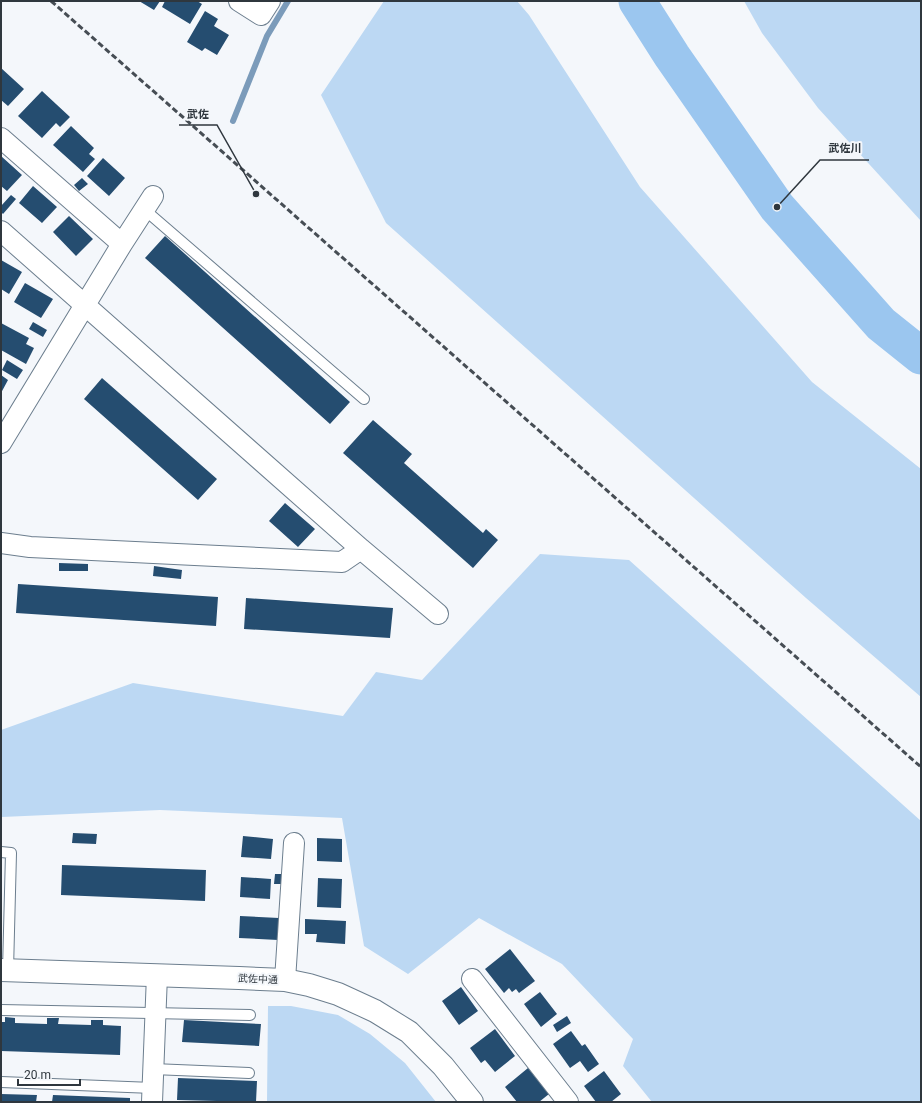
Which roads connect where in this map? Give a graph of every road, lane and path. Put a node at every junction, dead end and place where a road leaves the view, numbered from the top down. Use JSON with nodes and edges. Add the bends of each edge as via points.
{"nodes":[{"id":1,"x":239,"y":1,"type":"edge"},
{"id":2,"x":270,"y":1,"type":"edge"},
{"id":3,"x":1,"y":138,"type":"edge"},
{"id":4,"x":149,"y":203,"type":"joint"},
{"id":5,"x":1,"y":231,"type":"edge"},
{"id":6,"x":122,"y":244,"type":"junction"},
{"id":7,"x":86,"y":305,"type":"junction"},
{"id":8,"x":364,"y":399,"type":"dead end"},
{"id":9,"x":1,"y":443,"type":"edge"},
{"id":10,"x":1,"y":544,"type":"edge"},
{"id":11,"x":361,"y":549,"type":"junction"},
{"id":12,"x":438,"y":614,"type":"dead end"},
{"id":13,"x":294,"y":843,"type":"dead end"},
{"id":14,"x":1,"y":852,"type":"edge"},
{"id":15,"x":5,"y":910,"type":"edge"},
{"id":16,"x":4,"y":970,"type":"edge"},
{"id":17,"x":157,"y":975,"type":"junction"},
{"id":18,"x":472,"y":979,"type":"dead end"},
{"id":19,"x":285,"y":980,"type":"junction"},
{"id":20,"x":1,"y":1010,"type":"edge"},
{"id":21,"x":156,"y":1014,"type":"junction"},
{"id":22,"x":250,"y":1015,"type":"dead end"},
{"id":23,"x":248,"y":1073,"type":"dead end"},
{"id":24,"x":1,"y":1082,"type":"edge"},
{"id":25,"x":153,"y":1087,"type":"edge"},
{"id":26,"x":472,"y":1102,"type":"edge"},
{"id":27,"x":568,"y":1102,"type":"edge"}],
"edges":[{"from":1,"to":2,"type":"street","via":[[261,15]]},
{"from":3,"to":6,"type":"street"},
{"from":4,"to":6,"type":"street"},
{"from":4,"to":8,"type":"lane"},
{"from":5,"to":7,"type":"street"},
{"from":6,"to":7,"type":"street"},
{"from":7,"to":9,"type":"street"},
{"from":7,"to":11,"type":"street"},
{"from":10,"to":11,"type":"street","via":[[342,562]]},
{"from":11,"to":12,"type":"street"},
{"from":13,"to":19,"type":"street"},
{"from":14,"to":15,"type":"lane","via":[[11,853]]},
{"from":15,"to":16,"type":"lane"},
{"from":16,"to":17,"type":"street","name":"武佐中通"},
{"from":17,"to":19,"type":"street","name":"武佐中通"},
{"from":17,"to":21,"type":"street"},
{"from":18,"to":27,"type":"street"},
{"from":19,"to":26,"type":"street","name":"武佐中通","via":[[338,994],[375,1011],[409,1032],[443,1066]]},
{"from":20,"to":21,"type":"lane"},
{"from":21,"to":22,"type":"lane"},
{"from":21,"to":25,"type":"street"},
{"from":23,"to":25,"type":"lane"},
{"from":24,"to":25,"type":"lane"}]}
